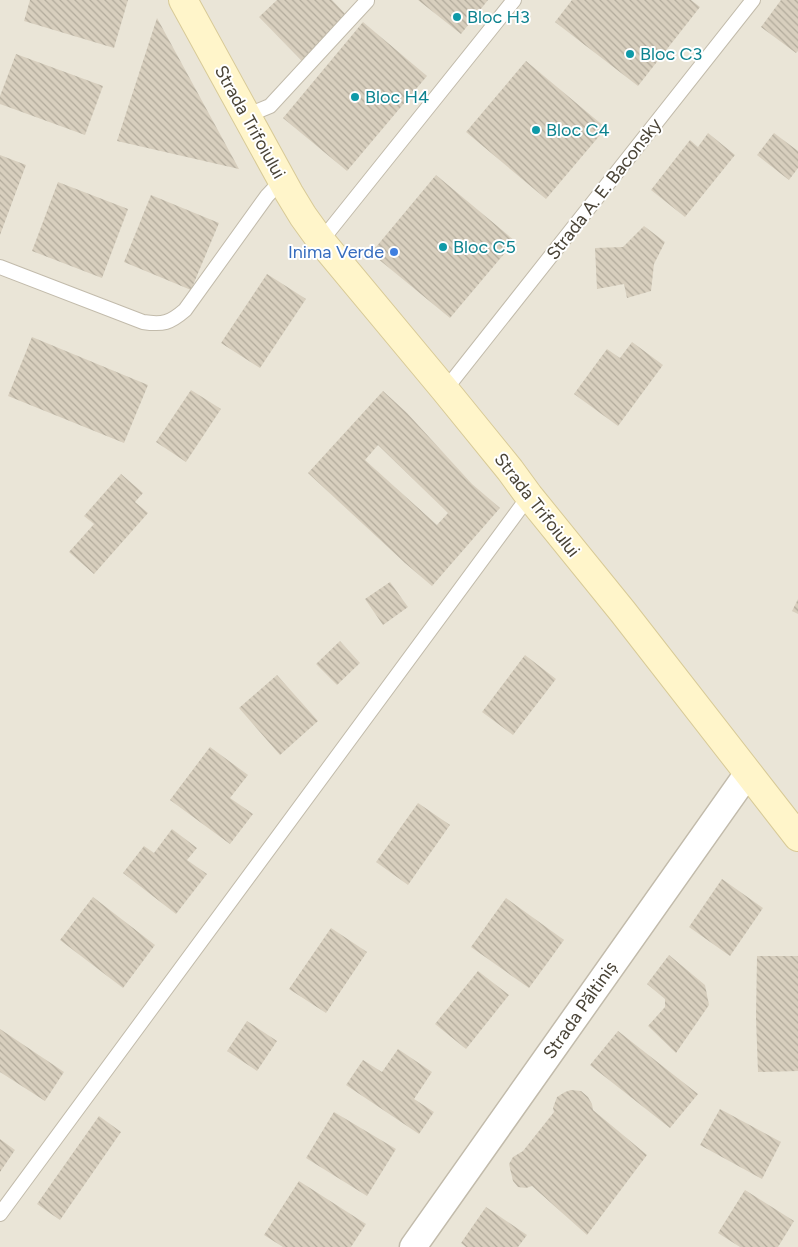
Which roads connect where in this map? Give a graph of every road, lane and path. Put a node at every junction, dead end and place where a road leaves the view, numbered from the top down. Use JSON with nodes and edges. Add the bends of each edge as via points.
{"nodes":[{"id":1,"x":184,"y":0,"type":"edge"},
{"id":2,"x":514,"y":0,"type":"edge"},
{"id":3,"x":753,"y":0,"type":"edge"},
{"id":4,"x":367,"y":1,"type":"dead end"},
{"id":5,"x":246,"y":116,"type":"junction"},
{"id":6,"x":282,"y":180,"type":"junction"},
{"id":7,"x":321,"y":241,"type":"junction"},
{"id":8,"x":0,"y":267,"type":"edge"},
{"id":9,"x":450,"y":384,"type":"junction"},
{"id":10,"x":529,"y":496,"type":"junction"},
{"id":11,"x":748,"y":773,"type":"junction"},
{"id":12,"x":798,"y":837,"type":"edge"},
{"id":13,"x":0,"y":1214,"type":"edge"},
{"id":14,"x":413,"y":1247,"type":"edge"}],
"edges":[{"from":1,"to":5,"type":"street","name":"Strada Trifoiului"},
{"from":2,"to":7,"type":"lane"},
{"from":3,"to":9,"type":"lane","name":"Strada A. E. Baconsky"},
{"from":4,"to":5,"type":"lane","via":[[270,106]]},
{"from":5,"to":6,"type":"street","name":"Strada Trifoiului"},
{"from":6,"to":7,"type":"street","name":"Strada Trifoiului"},
{"from":6,"to":8,"type":"lane","via":[[185,310],[168,322],[143,322]]},
{"from":7,"to":9,"type":"street","name":"Strada Trifoiului"},
{"from":9,"to":10,"type":"street","name":"Strada Trifoiului"},
{"from":10,"to":11,"type":"street","name":"Strada Trifoiului"},
{"from":10,"to":13,"type":"lane"},
{"from":11,"to":12,"type":"street","name":"Strada Trifoiului"},
{"from":11,"to":14,"type":"street","name":"Strada Păltiniș"}]}
